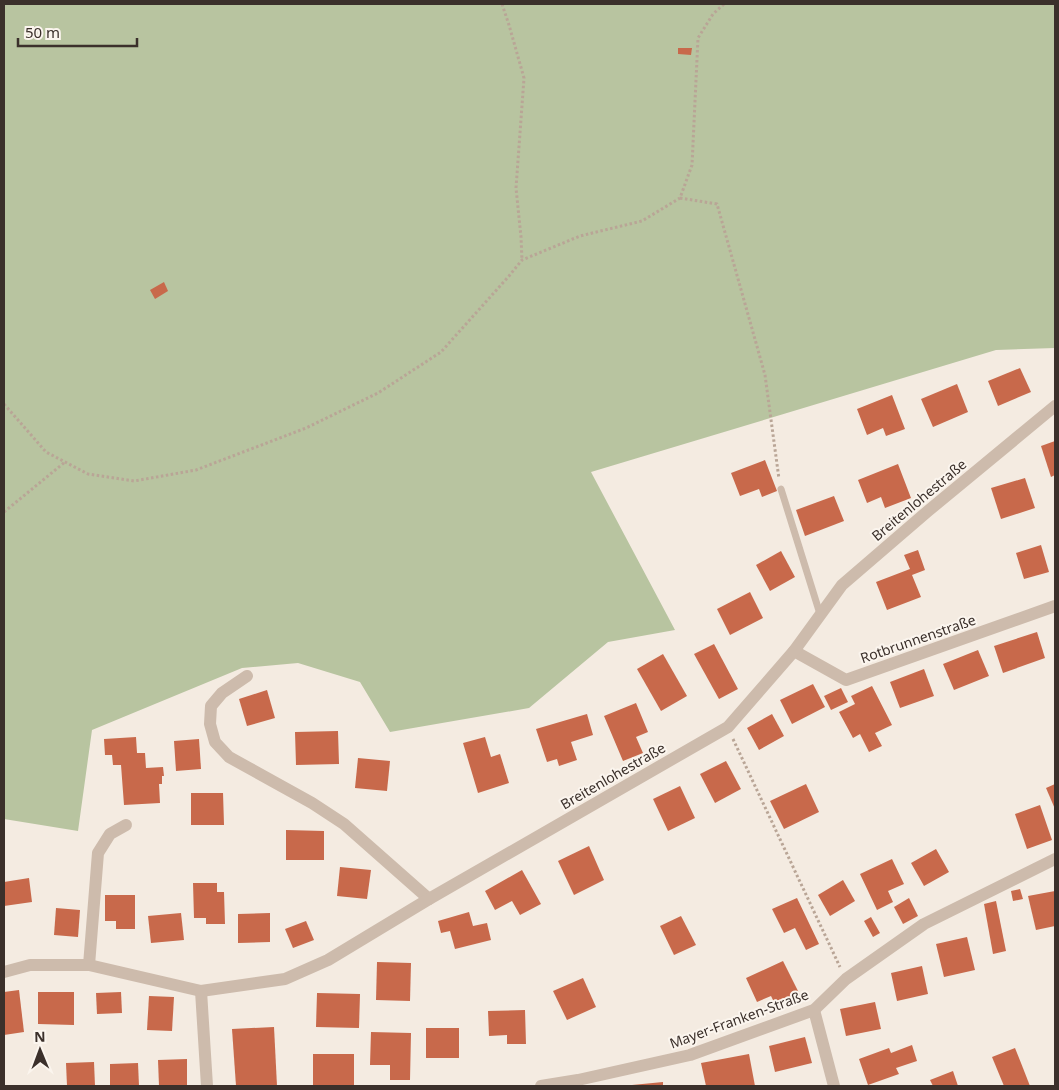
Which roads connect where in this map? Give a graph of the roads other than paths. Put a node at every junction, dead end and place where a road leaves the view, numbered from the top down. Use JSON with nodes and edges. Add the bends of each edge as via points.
{"nodes":[{"id":1,"x":1055,"y":406,"type":"edge"},
{"id":2,"x":781,"y":489,"type":"road end"},
{"id":3,"x":1055,"y":606,"type":"edge"},
{"id":4,"x":821,"y":615,"type":"junction"},
{"id":5,"x":794,"y":651,"type":"junction"},
{"id":6,"x":247,"y":676,"type":"dead end"},
{"id":7,"x":126,"y":825,"type":"dead end"},
{"id":8,"x":1055,"y":860,"type":"edge"},
{"id":9,"x":429,"y":899,"type":"junction"},
{"id":10,"x":90,"y":965,"type":"junction"},
{"id":11,"x":4,"y":972,"type":"edge"},
{"id":12,"x":201,"y":991,"type":"junction"},
{"id":13,"x":814,"y":1010,"type":"junction"},
{"id":14,"x":579,"y":1083,"type":"edge"},
{"id":15,"x":206,"y":1086,"type":"edge"},
{"id":16,"x":541,"y":1086,"type":"edge"},
{"id":17,"x":834,"y":1086,"type":"edge"}],
"edges":[{"from":1,"to":4,"type":"street","name":"Breitenlohestraße","via":[[842,585]]},
{"from":2,"to":4,"type":"lane"},
{"from":3,"to":5,"type":"street","name":"Rotbrunnenstraße","via":[[846,680]]},
{"from":4,"to":5,"type":"street","name":"Breitenlohestraße"},
{"from":5,"to":9,"type":"street","name":"Breitenlohestraße","via":[[728,727]]},
{"from":6,"to":9,"type":"street","via":[[222,693],[212,706],[210,724],[215,742],[229,757],[344,824]]},
{"from":7,"to":10,"type":"street","via":[[110,834],[98,854]]},
{"from":8,"to":13,"type":"street","name":"Mayer-Franken-Straße","via":[[924,924],[846,979]]},
{"from":9,"to":12,"type":"street","name":"Breitenlohestraße","via":[[328,960],[285,979]]},
{"from":10,"to":11,"type":"street","name":"Breitenlohestraße","via":[[30,964]]},
{"from":10,"to":12,"type":"street","name":"Breitenlohestraße"},
{"from":12,"to":15,"type":"street"},
{"from":13,"to":14,"type":"street","name":"Mayer-Franken-Straße","via":[[690,1055]]},
{"from":13,"to":17,"type":"street"},
{"from":14,"to":16,"type":"street","name":"Mayer-Franken-Straße"}]}
